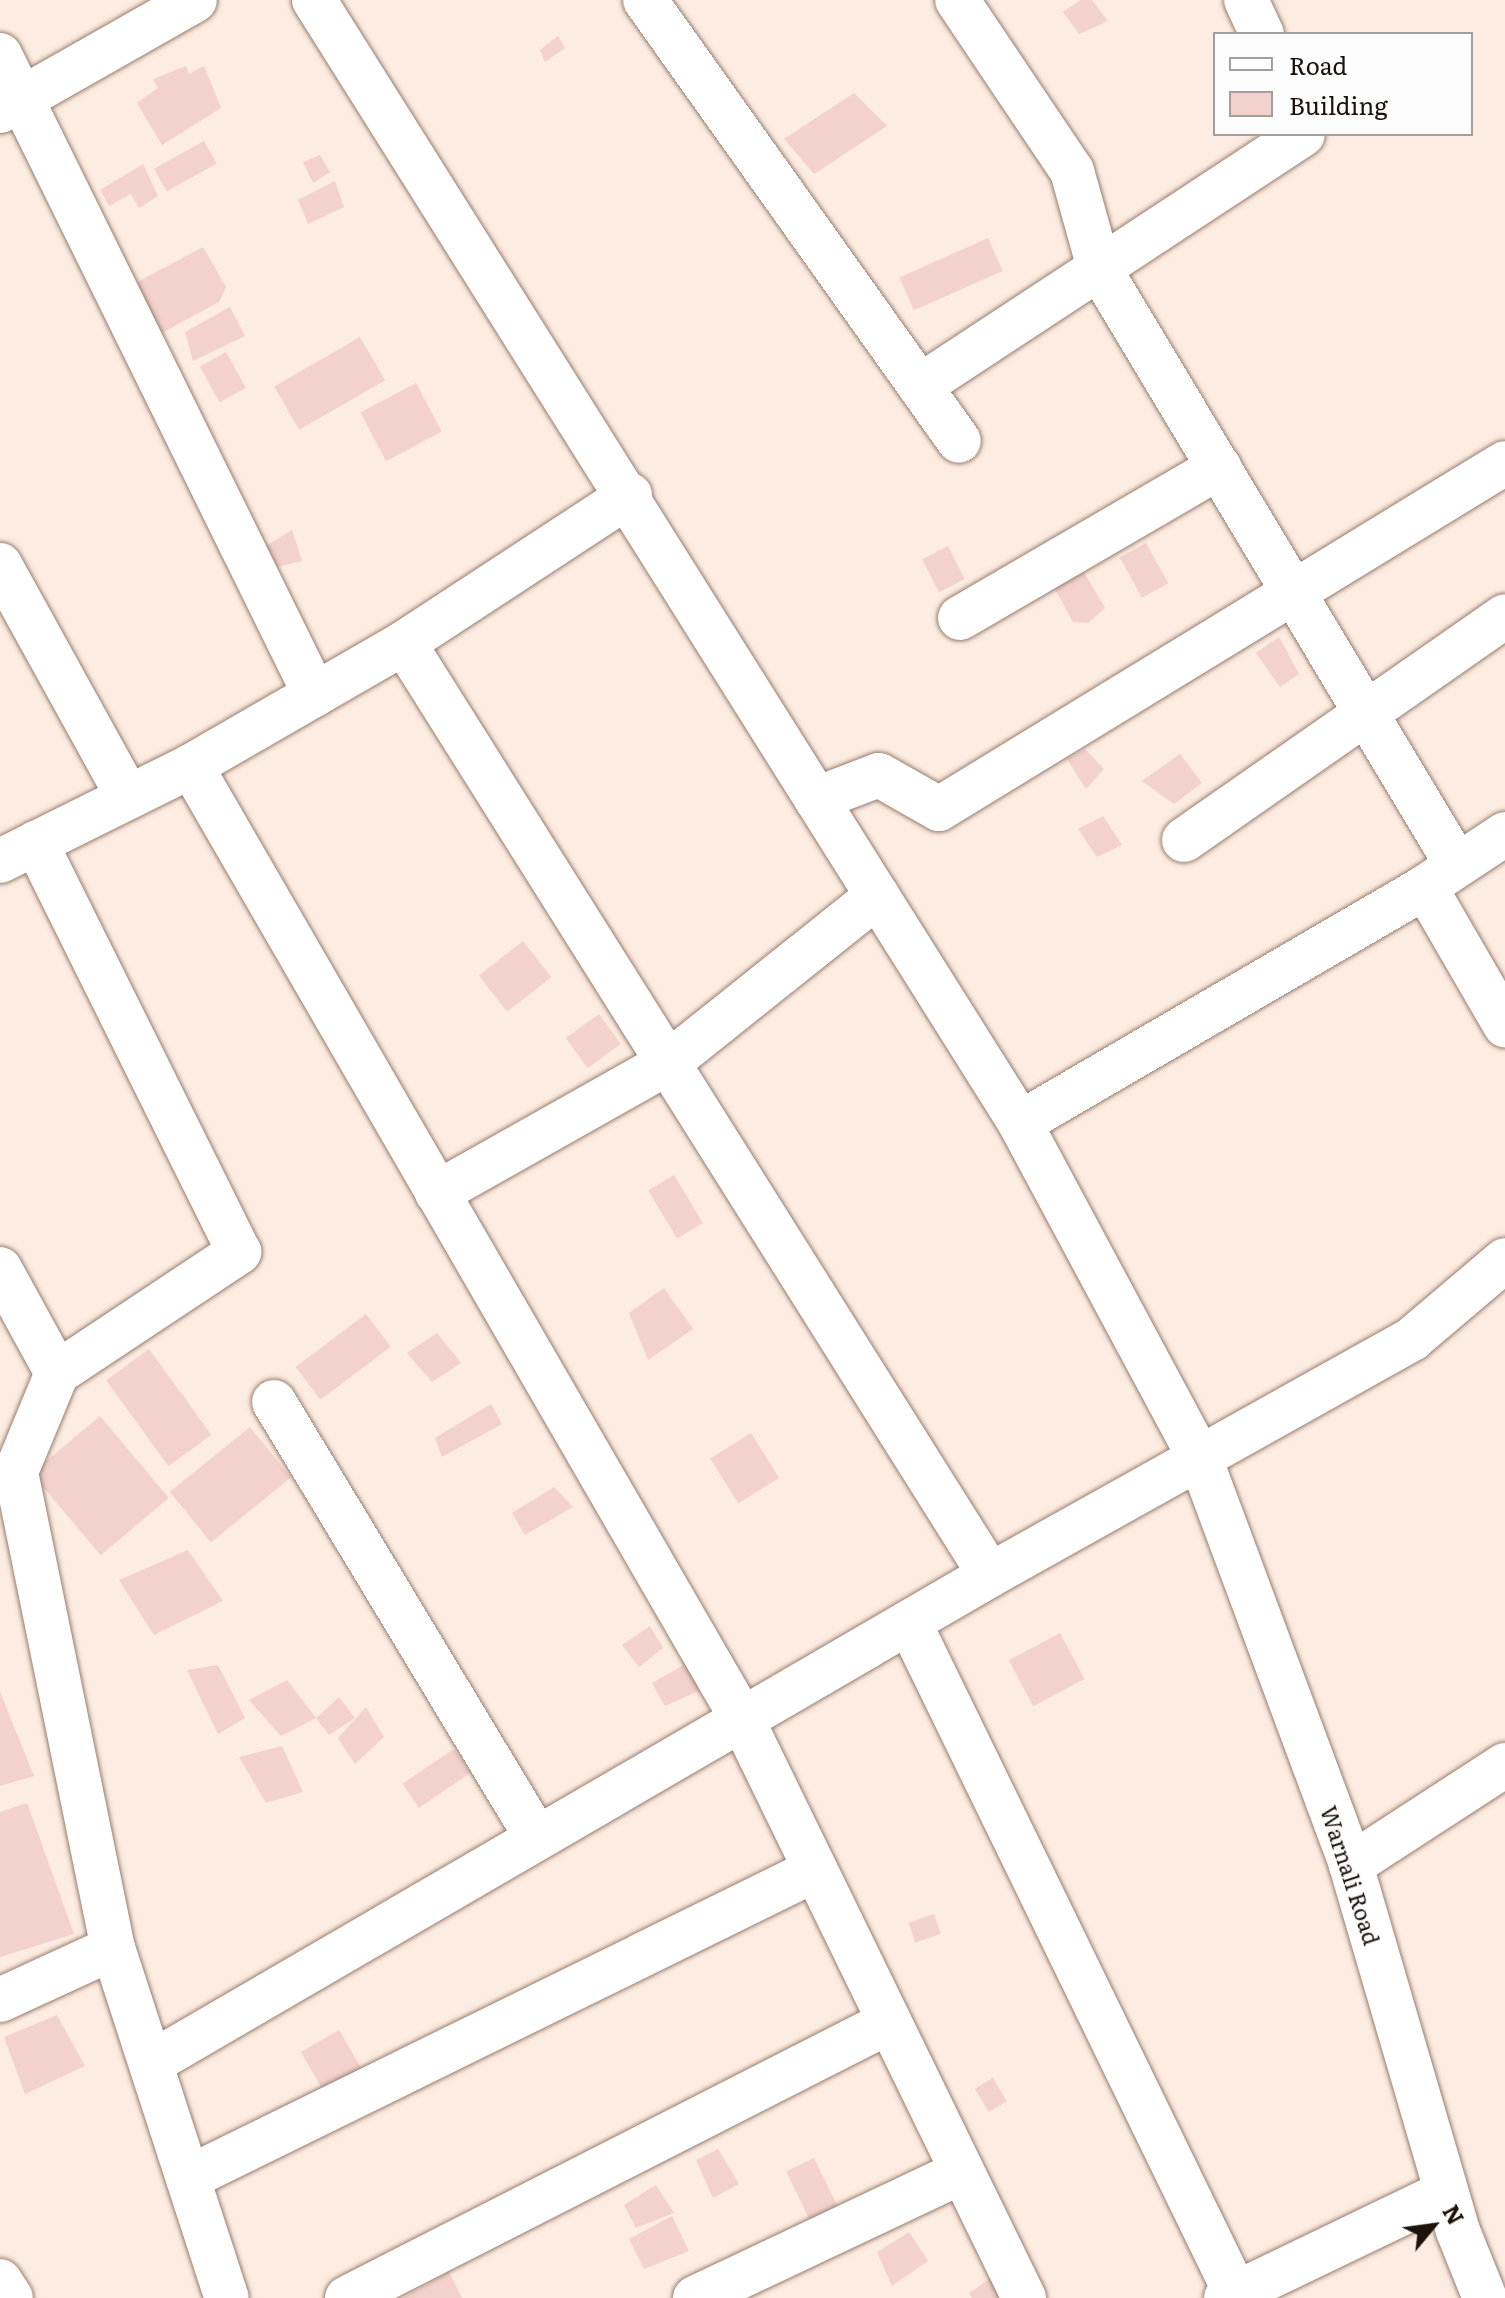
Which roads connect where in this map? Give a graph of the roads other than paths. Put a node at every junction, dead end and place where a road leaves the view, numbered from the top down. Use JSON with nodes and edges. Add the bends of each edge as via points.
{"nodes":[{"id":1,"x":195,"y":0,"type":"edge"},
{"id":2,"x":314,"y":0,"type":"edge"},
{"id":3,"x":645,"y":0,"type":"edge"},
{"id":4,"x":957,"y":0,"type":"edge"},
{"id":5,"x":1246,"y":0,"type":"edge"},
{"id":6,"x":1261,"y":32,"type":"edge"},
{"id":7,"x":0,"y":55,"type":"edge"},
{"id":8,"x":11,"y":105,"type":"edge"},
{"id":9,"x":1300,"y":136,"type":"edge"},
{"id":10,"x":1099,"y":268,"type":"junction"},
{"id":11,"x":920,"y":386,"type":"junction"},
{"id":12,"x":959,"y":441,"type":"dead end"},
{"id":13,"x":1505,"y":463,"type":"edge"},
{"id":14,"x":1219,"y":467,"type":"junction"},
{"id":15,"x":630,"y":495,"type":"junction"},
{"id":16,"x":0,"y":565,"type":"edge"},
{"id":17,"x":1294,"y":593,"type":"junction"},
{"id":18,"x":1505,"y":616,"type":"edge"},
{"id":19,"x":960,"y":618,"type":"dead end"},
{"id":20,"x":404,"y":643,"type":"junction"},
{"id":21,"x":315,"y":695,"type":"junction"},
{"id":22,"x":1366,"y":713,"type":"junction"},
{"id":23,"x":191,"y":766,"type":"junction"},
{"id":24,"x":128,"y":797,"type":"junction"},
{"id":25,"x":816,"y":799,"type":"junction"},
{"id":26,"x":1505,"y":834,"type":"edge"},
{"id":27,"x":1184,"y":840,"type":"dead end"},
{"id":28,"x":18,"y":852,"type":"edge"},
{"id":29,"x":1441,"y":876,"type":"junction"},
{"id":30,"x":877,"y":896,"type":"junction"},
{"id":31,"x":1505,"y":1025,"type":"edge"},
{"id":32,"x":668,"y":1063,"type":"junction"},
{"id":33,"x":1020,"y":1123,"type":"junction"},
{"id":34,"x":437,"y":1193,"type":"junction"},
{"id":35,"x":1504,"y":1263,"type":"edge"},
{"id":36,"x":0,"y":1269,"type":"edge"},
{"id":37,"x":57,"y":1373,"type":"junction"},
{"id":38,"x":274,"y":1402,"type":"dead end"},
{"id":39,"x":1200,"y":1458,"type":"junction"},
{"id":40,"x":990,"y":1575,"type":"junction"},
{"id":41,"x":909,"y":1622,"type":"junction"},
{"id":42,"x":742,"y":1719,"type":"junction"},
{"id":43,"x":1505,"y":1765,"type":"edge"},
{"id":44,"x":537,"y":1838,"type":"junction"},
{"id":45,"x":1351,"y":1865,"type":"junction"},
{"id":46,"x":815,"y":1870,"type":"junction"},
{"id":47,"x":113,"y":1948,"type":"junction"},
{"id":48,"x":0,"y":2000,"type":"edge"},
{"id":49,"x":889,"y":2022,"type":"junction"},
{"id":50,"x":151,"y":2063,"type":"junction"},
{"id":51,"x":962,"y":2172,"type":"junction"},
{"id":52,"x":188,"y":2178,"type":"junction"},
{"id":53,"x":1446,"y":2192,"type":"junction"},
{"id":54,"x":0,"y":2281,"type":"edge"},
{"id":55,"x":1233,"y":2296,"type":"edge"},
{"id":56,"x":11,"y":2298,"type":"edge"},
{"id":57,"x":227,"y":2298,"type":"edge"},
{"id":58,"x":347,"y":2298,"type":"edge"},
{"id":59,"x":695,"y":2298,"type":"edge"},
{"id":60,"x":1024,"y":2298,"type":"edge"},
{"id":61,"x":1485,"y":2298,"type":"edge"}],
"edges":[{"from":1,"to":8,"type":"street"},
{"from":2,"to":15,"type":"street","name":"Warnali Road"},
{"from":3,"to":11,"type":"street"},
{"from":4,"to":10,"type":"street","via":[[1072,171]]},
{"from":5,"to":6,"type":"street"},
{"from":7,"to":8,"type":"street"},
{"from":8,"to":21,"type":"street"},
{"from":9,"to":10,"type":"street"},
{"from":10,"to":11,"type":"street"},
{"from":10,"to":14,"type":"street"},
{"from":11,"to":12,"type":"street"},
{"from":13,"to":17,"type":"street"},
{"from":14,"to":17,"type":"street"},
{"from":14,"to":19,"type":"street"},
{"from":15,"to":20,"type":"street"},
{"from":15,"to":25,"type":"street","name":"Warnali Road"},
{"from":16,"to":24,"type":"street"},
{"from":17,"to":22,"type":"street"},
{"from":17,"to":25,"type":"street","via":[[939,809],[879,775]]},
{"from":18,"to":22,"type":"street"},
{"from":20,"to":21,"type":"street"},
{"from":20,"to":32,"type":"street"},
{"from":21,"to":23,"type":"street"},
{"from":22,"to":27,"type":"street"},
{"from":22,"to":29,"type":"street"},
{"from":23,"to":24,"type":"street"},
{"from":23,"to":34,"type":"street"},
{"from":24,"to":28,"type":"street"},
{"from":25,"to":30,"type":"street","name":"Warnali Road"},
{"from":26,"to":29,"type":"street"},
{"from":28,"to":37,"type":"street","via":[[239,1252]]},
{"from":29,"to":31,"type":"street"},
{"from":29,"to":33,"type":"street"},
{"from":30,"to":32,"type":"street"},
{"from":30,"to":33,"type":"street","name":"Warnali Road"},
{"from":32,"to":34,"type":"street"},
{"from":32,"to":40,"type":"street"},
{"from":33,"to":39,"type":"street","name":"Warnali Road"},
{"from":34,"to":42,"type":"street"},
{"from":35,"to":39,"type":"street","via":[[1412,1339]]},
{"from":36,"to":37,"type":"street"},
{"from":37,"to":47,"type":"street","via":[[16,1472]]},
{"from":38,"to":44,"type":"street"},
{"from":39,"to":40,"type":"street"},
{"from":39,"to":45,"type":"street","name":"Warnali Road"},
{"from":40,"to":41,"type":"street"},
{"from":41,"to":42,"type":"street"},
{"from":41,"to":55,"type":"street"},
{"from":42,"to":44,"type":"street"},
{"from":42,"to":46,"type":"street"},
{"from":43,"to":45,"type":"street"},
{"from":44,"to":50,"type":"street"},
{"from":45,"to":53,"type":"street","name":"Warnali Road"},
{"from":46,"to":49,"type":"street"},
{"from":46,"to":52,"type":"street"},
{"from":47,"to":48,"type":"street"},
{"from":47,"to":50,"type":"street"},
{"from":49,"to":51,"type":"street"},
{"from":49,"to":58,"type":"street"},
{"from":50,"to":52,"type":"street"},
{"from":51,"to":59,"type":"street"},
{"from":51,"to":60,"type":"street"},
{"from":52,"to":57,"type":"street"},
{"from":53,"to":55,"type":"street"},
{"from":53,"to":61,"type":"street","name":"Warnali Road"},
{"from":54,"to":56,"type":"street"}]}
